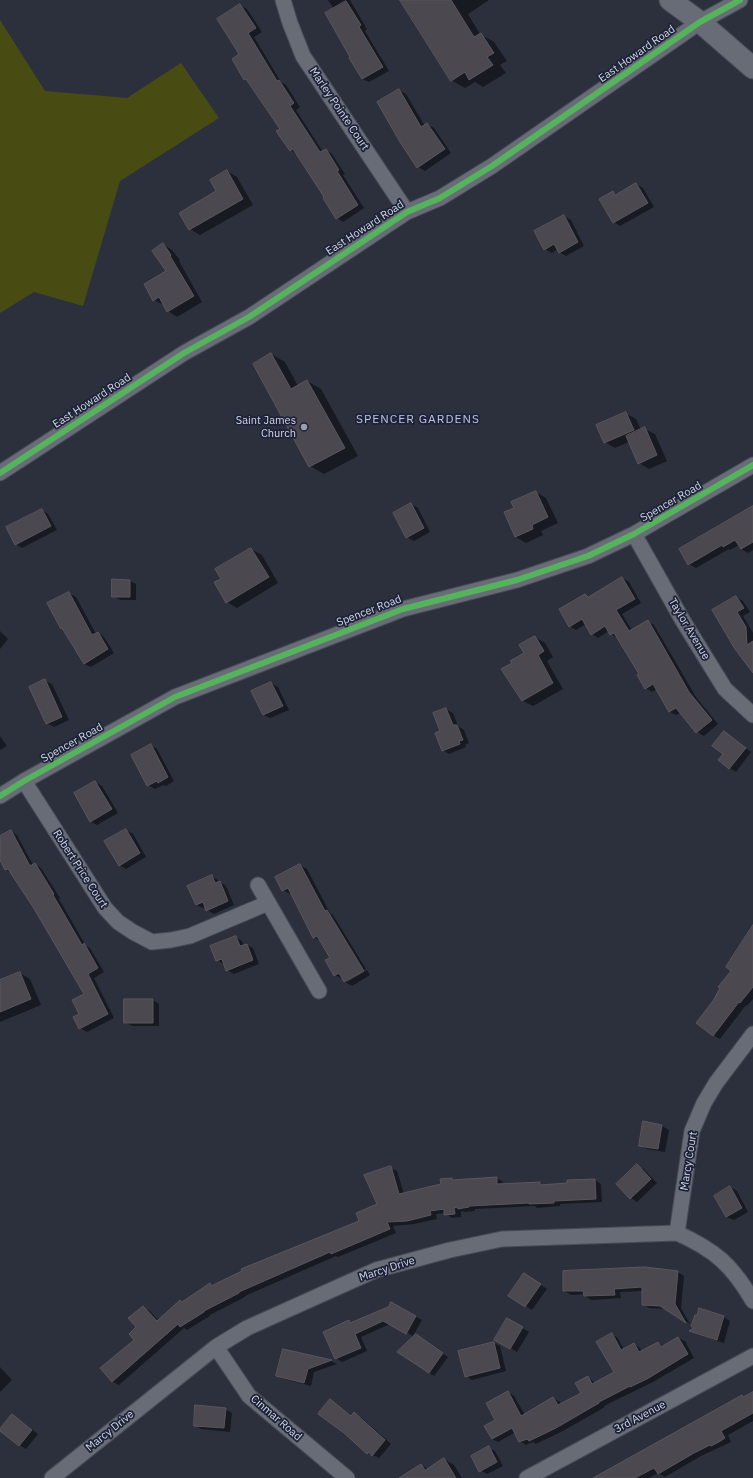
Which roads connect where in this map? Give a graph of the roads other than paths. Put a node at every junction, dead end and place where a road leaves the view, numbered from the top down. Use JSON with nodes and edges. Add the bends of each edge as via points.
{"nodes":[{"id":1,"x":283,"y":0,"type":"edge"},
{"id":2,"x":670,"y":0,"type":"edge"},
{"id":3,"x":740,"y":0,"type":"edge"},
{"id":4,"x":700,"y":22,"type":"junction"},
{"id":5,"x":753,"y":68,"type":"edge"},
{"id":6,"x":407,"y":212,"type":"junction"},
{"id":7,"x":753,"y":465,"type":"edge"},
{"id":8,"x":0,"y":473,"type":"edge"},
{"id":9,"x":634,"y":534,"type":"junction"},
{"id":10,"x":753,"y":715,"type":"edge"},
{"id":11,"x":24,"y":781,"type":"junction"},
{"id":12,"x":0,"y":796,"type":"edge"},
{"id":13,"x":258,"y":885,"type":"dead end"},
{"id":14,"x":268,"y":903,"type":"junction"},
{"id":15,"x":319,"y":991,"type":"dead end"},
{"id":16,"x":753,"y":1034,"type":"edge"},
{"id":17,"x":677,"y":1233,"type":"junction"},
{"id":18,"x":753,"y":1301,"type":"edge"},
{"id":19,"x":216,"y":1348,"type":"junction"},
{"id":20,"x":753,"y":1356,"type":"edge"},
{"id":21,"x":52,"y":1478,"type":"edge"},
{"id":22,"x":347,"y":1478,"type":"edge"},
{"id":23,"x":526,"y":1478,"type":"edge"}],
"edges":[{"from":1,"to":6,"type":"street","name":"Marley Pointe Court","via":[[303,56]]},
{"from":2,"to":4,"type":"main road"},
{"from":3,"to":4,"type":"street","name":"East Howard Road"},
{"from":4,"to":5,"type":"main road"},
{"from":4,"to":6,"type":"street","name":"East Howard Road","via":[[492,166],[440,198]]},
{"from":6,"to":8,"type":"street","name":"East Howard Road","via":[[249,317],[184,353]]},
{"from":7,"to":9,"type":"street","name":"Spencer Road"},
{"from":9,"to":10,"type":"street","name":"Taylor Avenue","via":[[724,689]]},
{"from":9,"to":11,"type":"street","name":"Spencer Road","via":[[588,556],[524,577],[402,609],[175,697]]},
{"from":11,"to":12,"type":"street","name":"Spencer Road"},
{"from":11,"to":14,"type":"street","name":"Robert Price Court","via":[[105,908],[118,922],[152,942],[190,936]]},
{"from":13,"to":14,"type":"street"},
{"from":14,"to":15,"type":"street"},
{"from":16,"to":17,"type":"street","name":"Marcy Court","via":[[716,1083],[692,1131]]},
{"from":17,"to":18,"type":"street","name":"Marcy Drive","via":[[716,1254],[733,1271]]},
{"from":17,"to":19,"type":"street","name":"Marcy Drive","via":[[502,1239],[450,1250],[376,1270],[247,1328]]},
{"from":19,"to":21,"type":"street","name":"Marcy Drive"},
{"from":19,"to":22,"type":"street","name":"Cinmar Road","via":[[249,1396]]},
{"from":20,"to":23,"type":"street","name":"3rd Avenue"}]}
